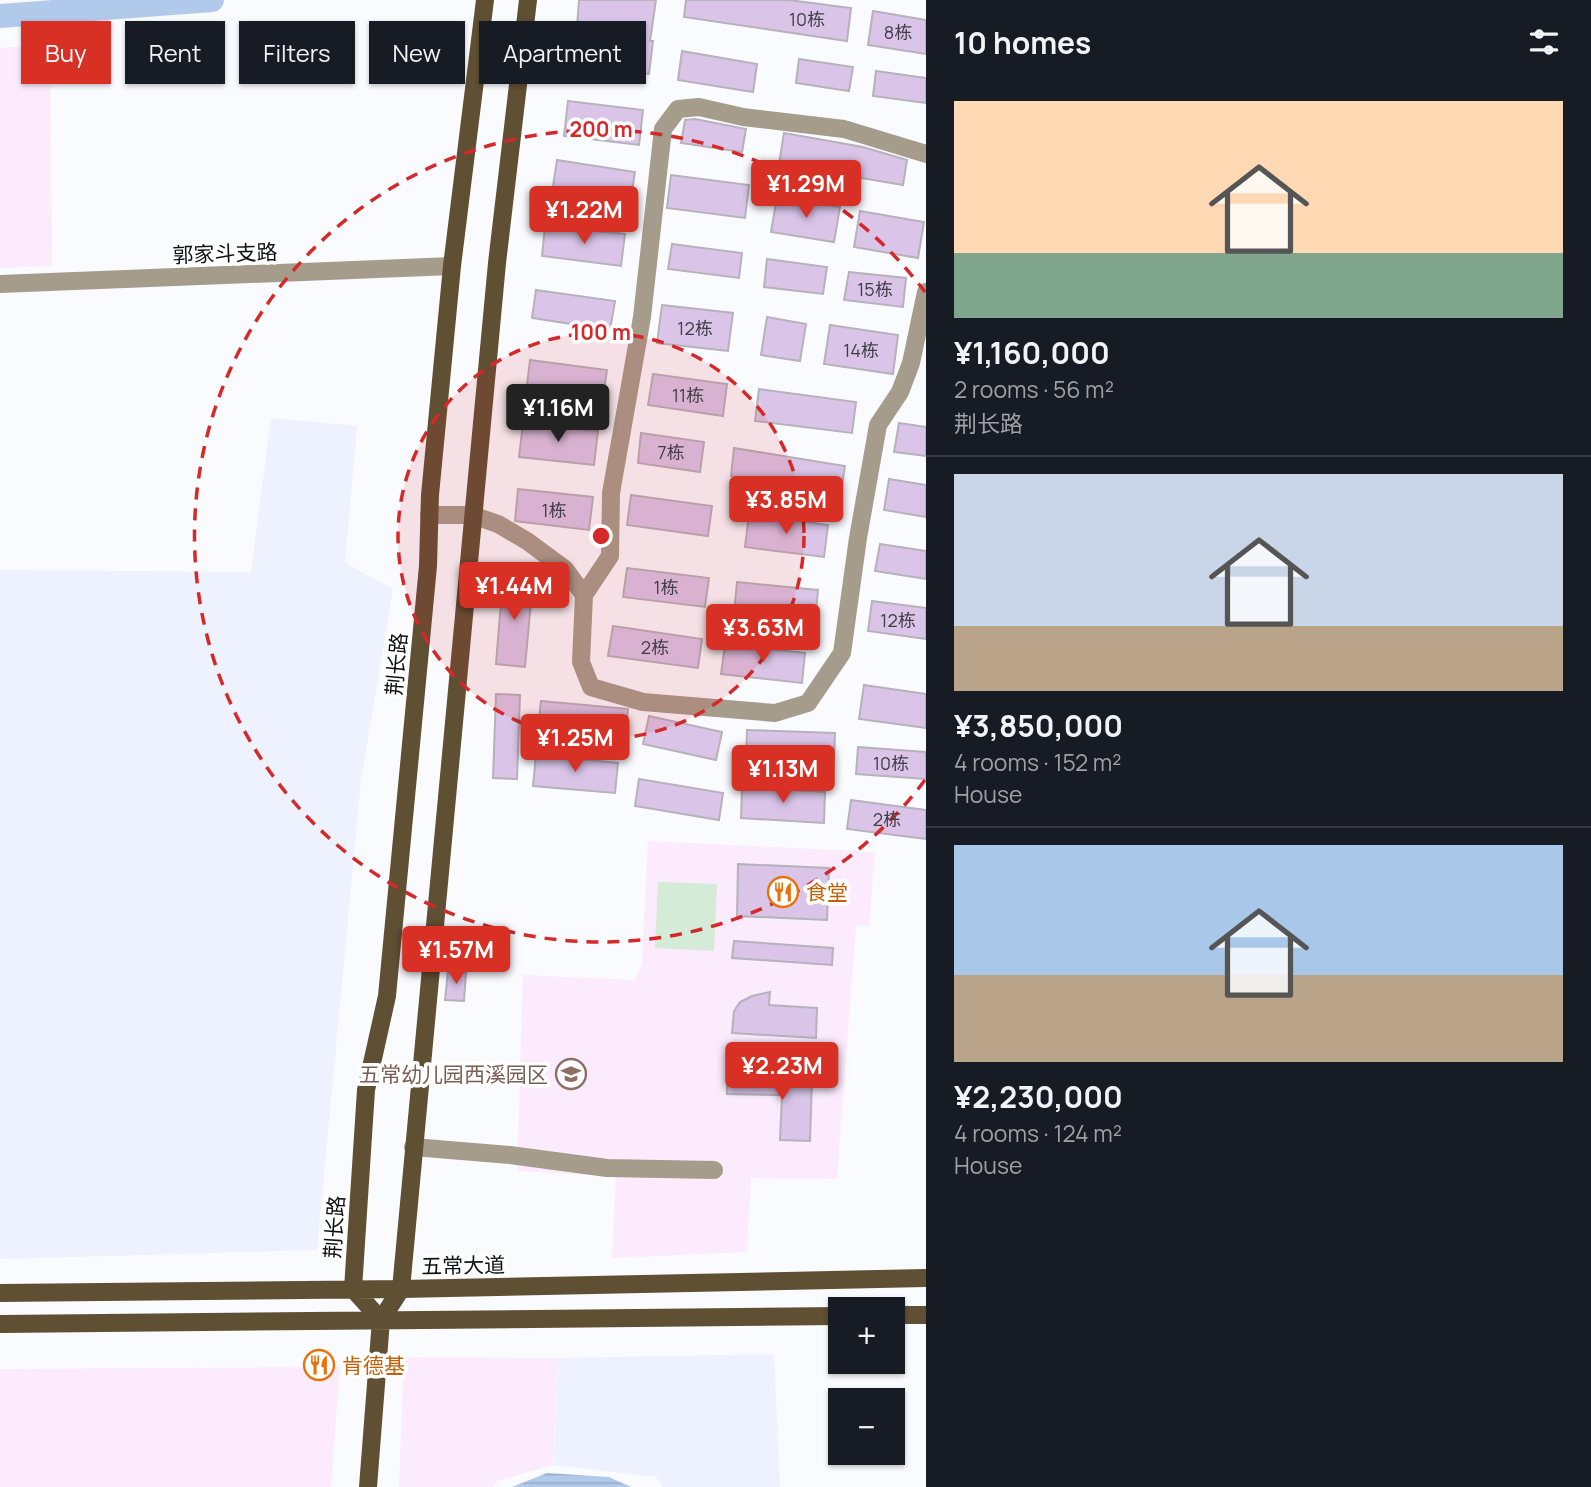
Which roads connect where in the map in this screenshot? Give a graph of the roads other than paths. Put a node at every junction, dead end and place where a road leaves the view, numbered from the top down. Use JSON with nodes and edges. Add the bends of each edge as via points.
{"nodes":[{"id":1,"x":485,"y":0,"type":"edge"},
{"id":2,"x":528,"y":0,"type":"edge"},
{"id":3,"x":926,"y":154,"type":"edge"},
{"id":4,"x":452,"y":266,"type":"junction"},
{"id":5,"x":0,"y":285,"type":"edge"},
{"id":6,"x":926,"y":292,"type":"edge"},
{"id":7,"x":429,"y":514,"type":"junction"},
{"id":8,"x":472,"y":515,"type":"junction"},
{"id":9,"x":584,"y":595,"type":"junction"},
{"id":10,"x":413,"y":1147,"type":"junction"},
{"id":11,"x":714,"y":1170,"type":"dead end"},
{"id":12,"x":926,"y":1278,"type":"edge"},
{"id":13,"x":352,"y":1289,"type":"junction"},
{"id":14,"x":401,"y":1289,"type":"junction"},
{"id":15,"x":0,"y":1293,"type":"edge"},
{"id":16,"x":828,"y":1315,"type":"edge"},
{"id":17,"x":905,"y":1315,"type":"edge"},
{"id":18,"x":926,"y":1315,"type":"edge"},
{"id":19,"x":381,"y":1320,"type":"junction"},
{"id":20,"x":0,"y":1324,"type":"edge"},
{"id":21,"x":368,"y":1487,"type":"edge"}],
"edges":[{"from":1,"to":4,"type":"main road","name":"荆长路"},
{"from":2,"to":8,"type":"main road"},
{"from":3,"to":9,"type":"street","via":[[844,129],[699,107],[678,109],[663,129],[642,317],[611,493],[610,556]]},
{"from":4,"to":5,"type":"street","name":"郭家斗支路"},
{"from":4,"to":7,"type":"main road","name":"荆长路"},
{"from":6,"to":9,"type":"street","via":[[911,363],[900,392],[878,425],[842,653],[808,703],[775,713],[643,702],[591,687],[581,662]]},
{"from":7,"to":8,"type":"street"},
{"from":7,"to":13,"type":"main road","name":"荆长路","via":[[428,566],[387,996],[366,1090]]},
{"from":8,"to":9,"type":"street","via":[[527,541],[565,569]]},
{"from":8,"to":10,"type":"main road"},
{"from":10,"to":11,"type":"street","via":[[607,1168]]},
{"from":10,"to":14,"type":"main road"},
{"from":12,"to":14,"type":"main road","name":"五常大道"},
{"from":13,"to":14,"type":"main road","name":"五常大道"},
{"from":13,"to":15,"type":"main road","name":"五常大道"},
{"from":13,"to":19,"type":"main road","name":"荆长路"},
{"from":14,"to":19,"type":"main road"},
{"from":16,"to":19,"type":"main road"},
{"from":17,"to":18,"type":"main road"},
{"from":19,"to":20,"type":"main road"},
{"from":19,"to":21,"type":"main road"}]}
